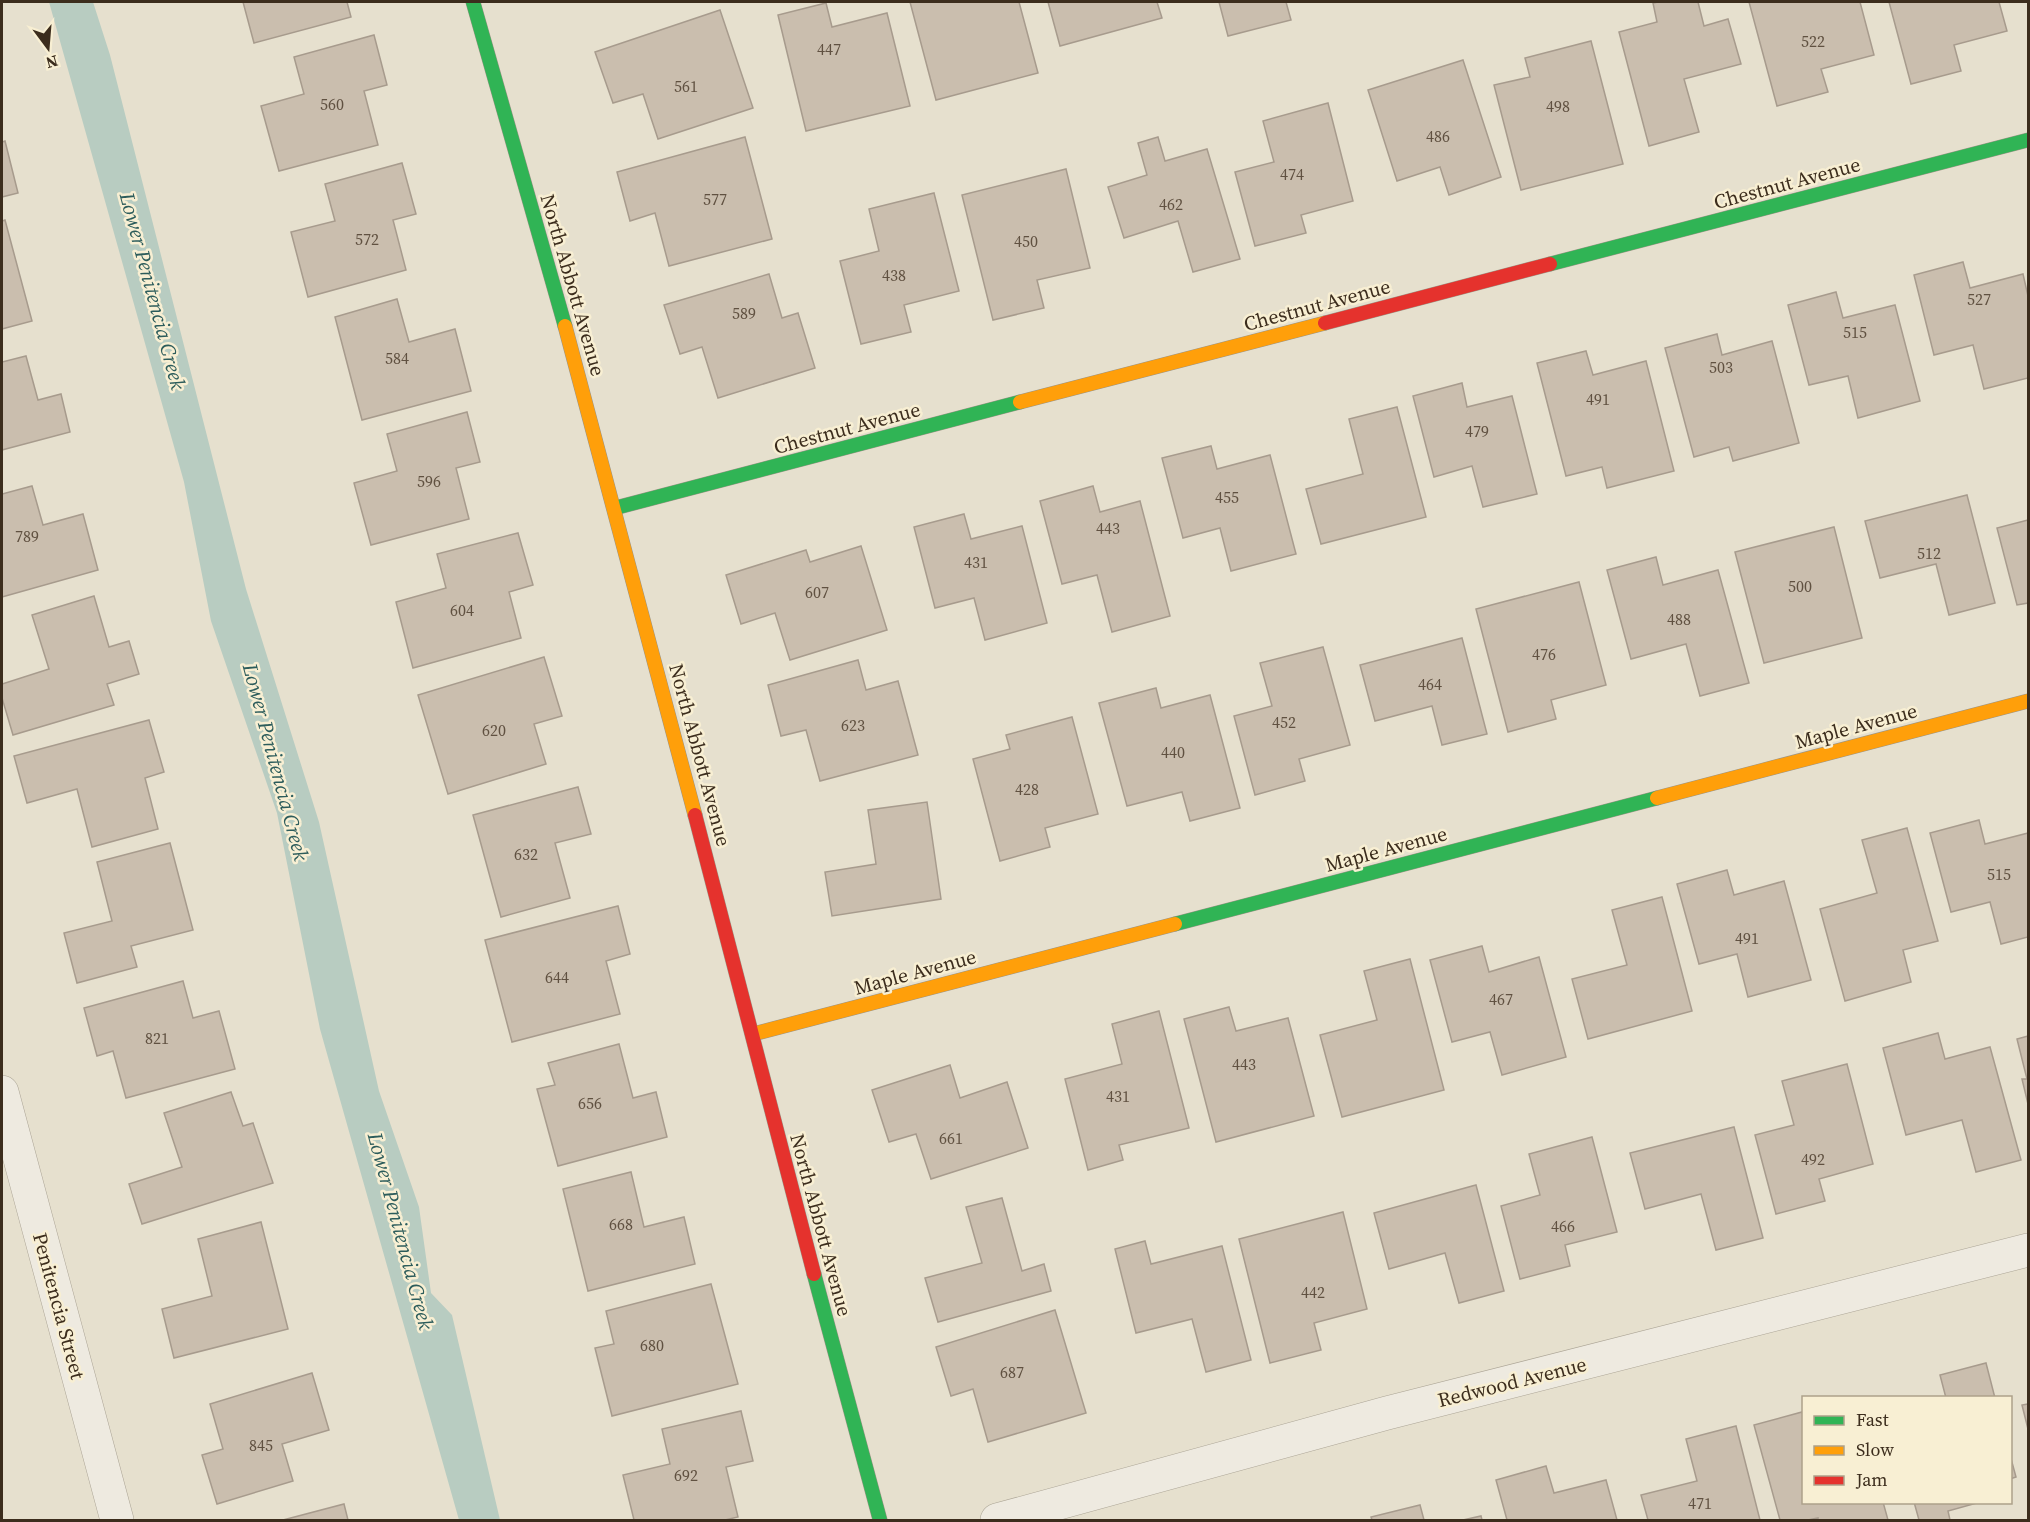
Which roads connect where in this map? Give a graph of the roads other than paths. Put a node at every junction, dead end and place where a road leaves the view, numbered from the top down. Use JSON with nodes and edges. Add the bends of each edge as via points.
{"nodes":[{"id":1,"x":473,"y":2,"type":"edge"},
{"id":2,"x":2028,"y":140,"type":"edge"},
{"id":3,"x":615,"y":508,"type":"junction"},
{"id":4,"x":2028,"y":701,"type":"edge"},
{"id":5,"x":753,"y":1034,"type":"junction"},
{"id":6,"x":2,"y":1092,"type":"edge"},
{"id":7,"x":2028,"y":1250,"type":"edge"},
{"id":8,"x":117,"y":1521,"type":"edge"},
{"id":9,"x":880,"y":1521,"type":"edge"},
{"id":10,"x":997,"y":1521,"type":"edge"}],
"edges":[{"from":1,"to":3,"type":"street","name":"North Abbott Avenue"},
{"from":2,"to":3,"type":"street","name":"Chestnut Avenue"},
{"from":3,"to":5,"type":"street","name":"North Abbott Avenue"},
{"from":4,"to":5,"type":"street","name":"Maple Avenue"},
{"from":5,"to":9,"type":"street","name":"North Abbott Avenue","via":[[785,1170]]},
{"from":6,"to":8,"type":"street","name":"Penitencia Street"},
{"from":7,"to":10,"type":"street","name":"Redwood Avenue","via":[[1398,1410]]}]}
